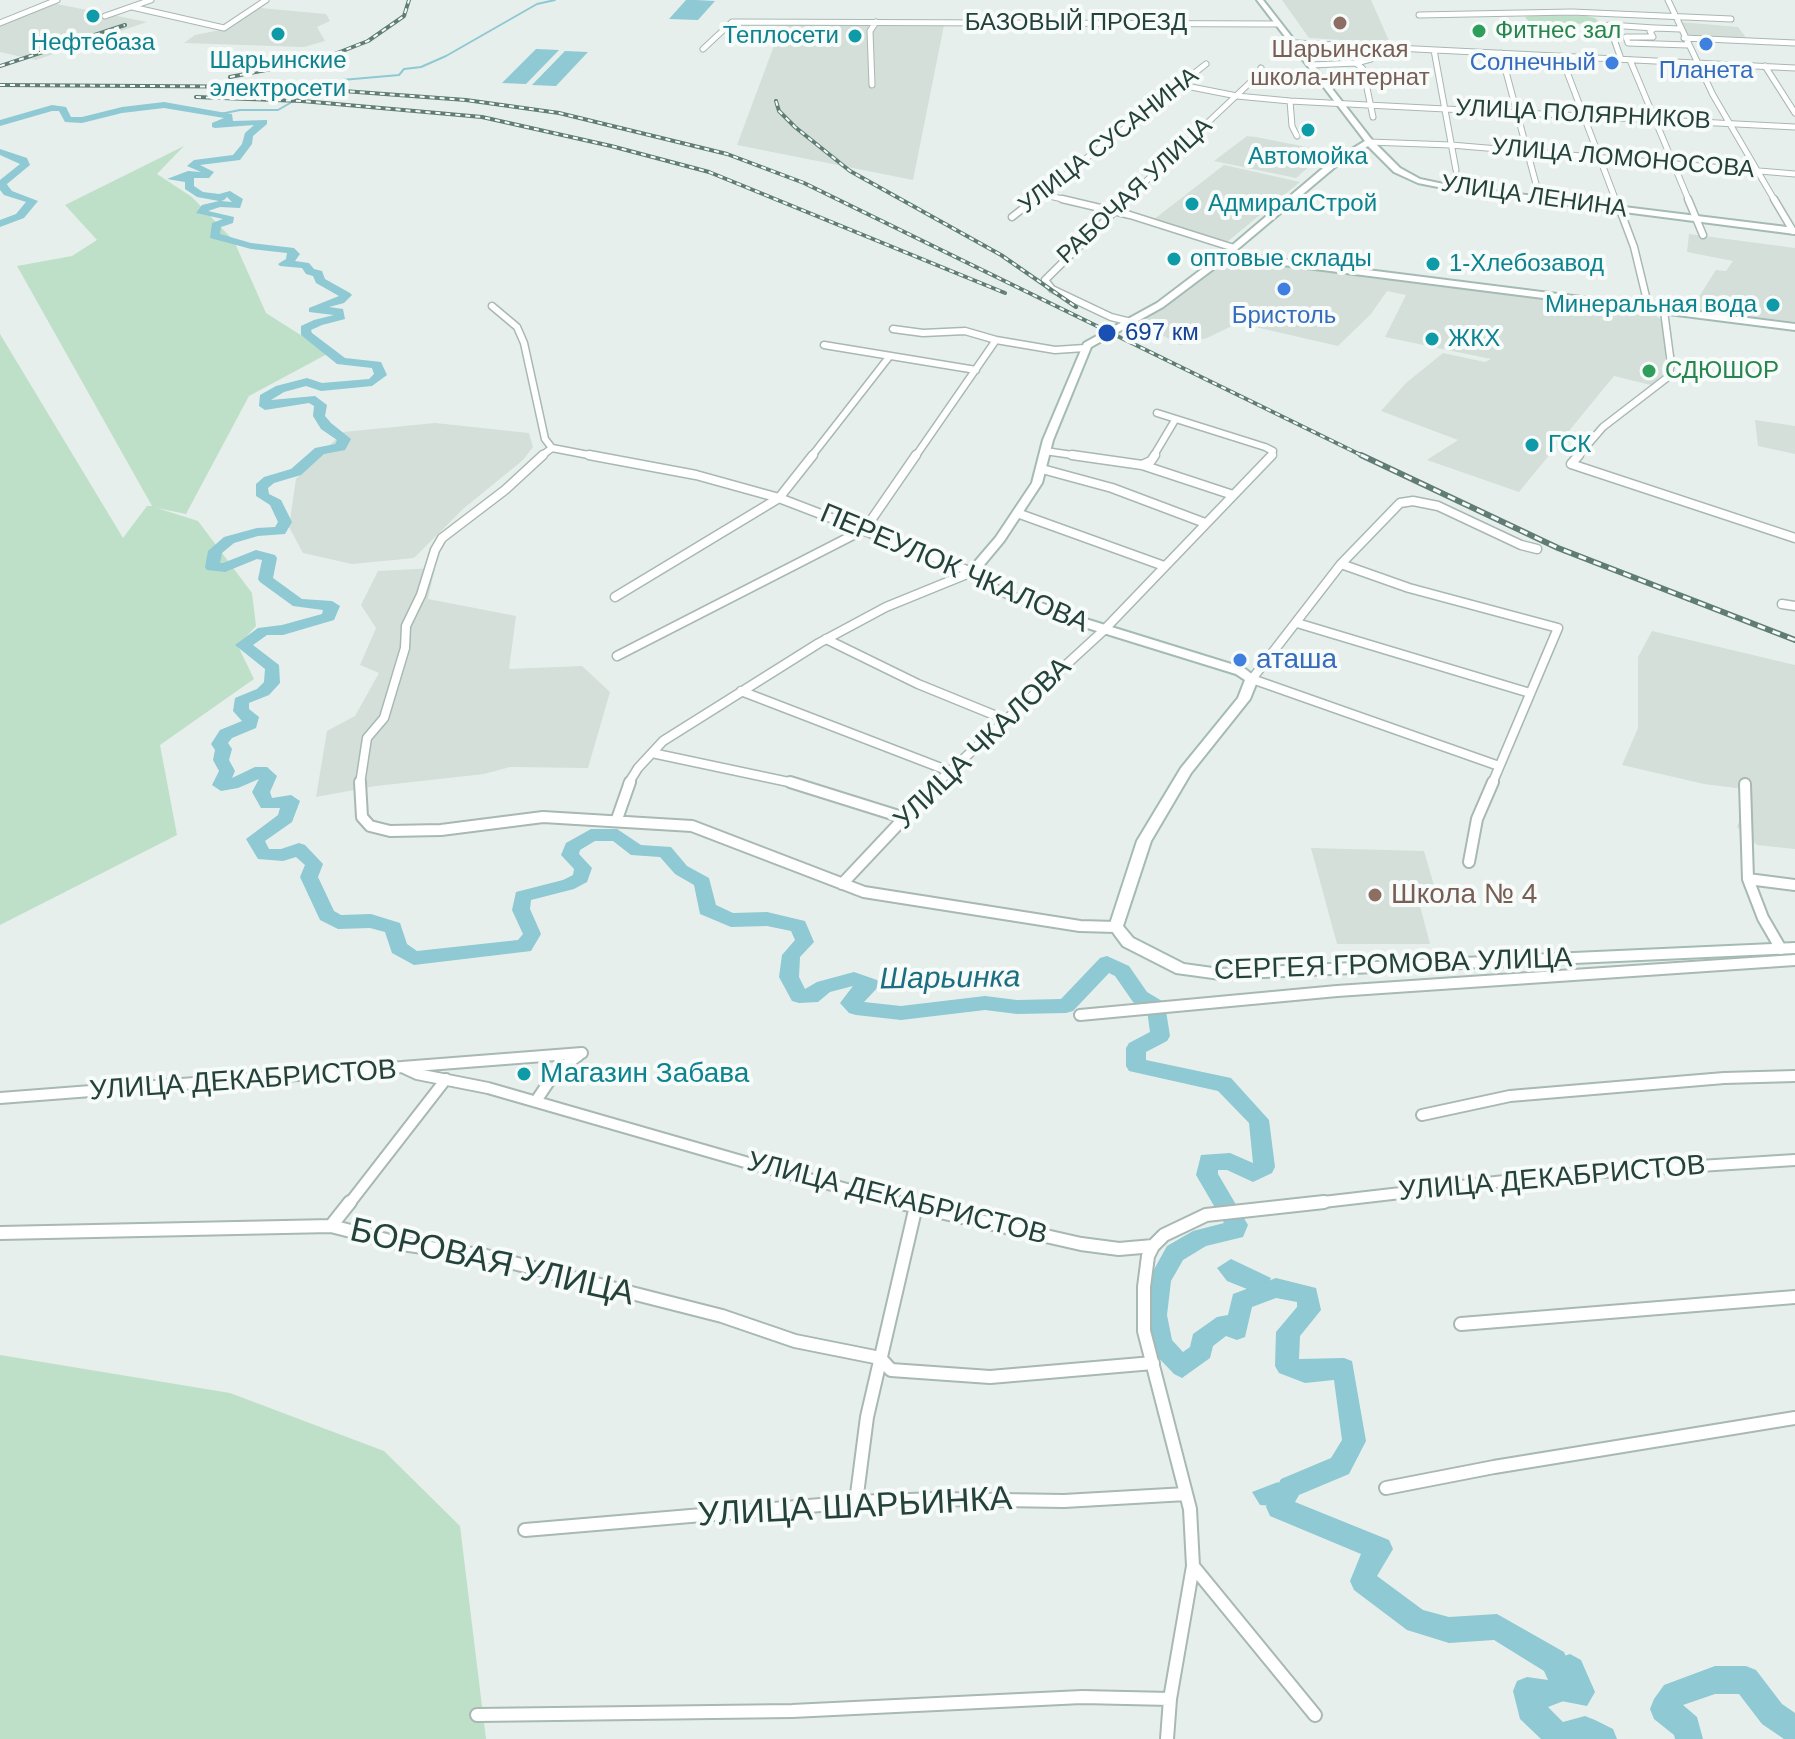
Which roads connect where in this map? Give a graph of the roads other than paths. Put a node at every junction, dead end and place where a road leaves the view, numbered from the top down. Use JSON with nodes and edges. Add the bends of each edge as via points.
{"nodes":[{"id":1,"x":57,"y":0,"type":"edge"},
{"id":2,"x":151,"y":0,"type":"edge"},
{"id":3,"x":266,"y":0,"type":"edge"},
{"id":4,"x":1260,"y":0,"type":"edge"},
{"id":5,"x":1668,"y":0,"type":"edge"},
{"id":6,"x":132,"y":7,"type":"junction"},
{"id":7,"x":1419,"y":15,"type":"dead end"},
{"id":8,"x":105,"y":16,"type":"dead end"},
{"id":9,"x":1675,"y":17,"type":"junction"},
{"id":10,"x":1731,"y":19,"type":"dead end"},
{"id":11,"x":876,"y":22,"type":"junction"},
{"id":12,"x":0,"y":23,"type":"edge"},
{"id":13,"x":1277,"y":24,"type":"junction"},
{"id":14,"x":1655,"y":28,"type":"junction"},
{"id":15,"x":1680,"y":29,"type":"junction"},
{"id":16,"x":1684,"y":38,"type":"junction"},
{"id":17,"x":1296,"y":43,"type":"junction"},
{"id":18,"x":1795,"y":43,"type":"edge"},
{"id":19,"x":1688,"y":45,"type":"junction"},
{"id":20,"x":1376,"y":47,"type":"junction"},
{"id":21,"x":703,"y":49,"type":"dead end"},
{"id":22,"x":1434,"y":50,"type":"junction"},
{"id":23,"x":1501,"y":53,"type":"junction"},
{"id":24,"x":1561,"y":56,"type":"junction"},
{"id":25,"x":1621,"y":59,"type":"junction"},
{"id":26,"x":1630,"y":60,"type":"junction"},
{"id":27,"x":1356,"y":63,"type":"junction"},
{"id":28,"x":1696,"y":63,"type":"junction"},
{"id":29,"x":1206,"y":64,"type":"dead end"},
{"id":30,"x":1312,"y":65,"type":"junction"},
{"id":31,"x":1765,"y":66,"type":"junction"},
{"id":32,"x":1261,"y":68,"type":"dead end"},
{"id":33,"x":1795,"y":68,"type":"edge"},
{"id":34,"x":872,"y":85,"type":"dead end"},
{"id":35,"x":1181,"y":85,"type":"junction"},
{"id":36,"x":1237,"y":96,"type":"junction"},
{"id":37,"x":1290,"y":101,"type":"junction"},
{"id":38,"x":1338,"y":101,"type":"junction"},
{"id":39,"x":1371,"y":103,"type":"junction"},
{"id":40,"x":1445,"y":107,"type":"junction"},
{"id":41,"x":1516,"y":112,"type":"junction"},
{"id":42,"x":1795,"y":113,"type":"edge"},
{"id":43,"x":1583,"y":115,"type":"junction"},
{"id":44,"x":1373,"y":117,"type":"dead end"},
{"id":45,"x":1655,"y":119,"type":"junction"},
{"id":46,"x":1731,"y":123,"type":"junction"},
{"id":47,"x":1795,"y":127,"type":"edge"},
{"id":48,"x":1297,"y":136,"type":"dead end"},
{"id":49,"x":1369,"y":142,"type":"junction"},
{"id":50,"x":1451,"y":145,"type":"junction"},
{"id":51,"x":1529,"y":151,"type":"junction"},
{"id":52,"x":1598,"y":156,"type":"junction"},
{"id":53,"x":1673,"y":162,"type":"junction"},
{"id":54,"x":1456,"y":170,"type":"dead end"},
{"id":55,"x":1757,"y":170,"type":"junction"},
{"id":56,"x":1795,"y":174,"type":"edge"},
{"id":57,"x":1041,"y":194,"type":"junction"},
{"id":58,"x":1540,"y":199,"type":"junction"},
{"id":59,"x":1618,"y":209,"type":"junction"},
{"id":60,"x":1114,"y":211,"type":"junction"},
{"id":61,"x":1012,"y":217,"type":"dead end"},
{"id":62,"x":1696,"y":219,"type":"junction"},
{"id":63,"x":1794,"y":231,"type":"edge"},
{"id":64,"x":1703,"y":235,"type":"dead end"},
{"id":65,"x":1230,"y":251,"type":"junction"},
{"id":66,"x":492,"y":306,"type":"dead end"},
{"id":67,"x":1649,"y":309,"type":"junction"},
{"id":68,"x":1664,"y":311,"type":"junction"},
{"id":69,"x":1126,"y":325,"type":"junction"},
{"id":70,"x":1795,"y":327,"type":"edge"},
{"id":71,"x":893,"y":329,"type":"dead end"},
{"id":72,"x":996,"y":340,"type":"junction"},
{"id":73,"x":824,"y":345,"type":"dead end"},
{"id":74,"x":1085,"y":348,"type":"junction"},
{"id":75,"x":889,"y":357,"type":"junction"},
{"id":76,"x":976,"y":370,"type":"junction"},
{"id":77,"x":1157,"y":413,"type":"dead end"},
{"id":78,"x":1175,"y":420,"type":"junction"},
{"id":79,"x":552,"y":448,"type":"junction"},
{"id":80,"x":1045,"y":451,"type":"junction"},
{"id":81,"x":1142,"y":465,"type":"junction"},
{"id":82,"x":1042,"y":469,"type":"junction"},
{"id":83,"x":1233,"y":495,"type":"junction"},
{"id":84,"x":779,"y":498,"type":"junction"},
{"id":85,"x":1017,"y":513,"type":"junction"},
{"id":86,"x":1205,"y":523,"type":"junction"},
{"id":87,"x":865,"y":529,"type":"junction"},
{"id":88,"x":1795,"y":538,"type":"edge"},
{"id":89,"x":1537,"y":549,"type":"dead end"},
{"id":90,"x":1341,"y":564,"type":"junction"},
{"id":91,"x":1164,"y":566,"type":"junction"},
{"id":92,"x":972,"y":572,"type":"junction"},
{"id":93,"x":615,"y":597,"type":"dead end"},
{"id":94,"x":1782,"y":604,"type":"dead end"},
{"id":95,"x":1795,"y":606,"type":"edge"},
{"id":96,"x":1297,"y":623,"type":"junction"},
{"id":97,"x":1103,"y":631,"type":"junction"},
{"id":98,"x":826,"y":639,"type":"junction"},
{"id":99,"x":617,"y":656,"type":"dead end"},
{"id":100,"x":1252,"y":679,"type":"junction"},
{"id":101,"x":741,"y":691,"type":"junction"},
{"id":102,"x":1530,"y":693,"type":"junction"},
{"id":103,"x":1004,"y":719,"type":"junction"},
{"id":104,"x":652,"y":753,"type":"junction"},
{"id":105,"x":1499,"y":766,"type":"junction"},
{"id":106,"x":949,"y":771,"type":"junction"},
{"id":107,"x":1745,"y":784,"type":"dead end"},
{"id":108,"x":905,"y":818,"type":"junction"},
{"id":109,"x":617,"y":819,"type":"junction"},
{"id":110,"x":1469,"y":862,"type":"dead end"},
{"id":111,"x":1748,"y":879,"type":"junction"},
{"id":112,"x":842,"y":884,"type":"junction"},
{"id":113,"x":1795,"y":885,"type":"edge"},
{"id":114,"x":1116,"y":927,"type":"junction"},
{"id":115,"x":1788,"y":948,"type":"edge"},
{"id":116,"x":1795,"y":960,"type":"edge"},
{"id":117,"x":1080,"y":1015,"type":"dead end"},
{"id":118,"x":402,"y":1067,"type":"junction"},
{"id":119,"x":1795,"y":1076,"type":"edge"},
{"id":120,"x":446,"y":1079,"type":"junction"},
{"id":121,"x":0,"y":1098,"type":"edge"},
{"id":122,"x":536,"y":1101,"type":"junction"},
{"id":123,"x":1422,"y":1115,"type":"dead end"},
{"id":124,"x":1795,"y":1160,"type":"edge"},
{"id":125,"x":916,"y":1206,"type":"junction"},
{"id":126,"x":331,"y":1226,"type":"junction"},
{"id":127,"x":0,"y":1233,"type":"edge"},
{"id":128,"x":1153,"y":1246,"type":"junction"},
{"id":129,"x":1795,"y":1297,"type":"edge"},
{"id":130,"x":1461,"y":1324,"type":"dead end"},
{"id":131,"x":880,"y":1358,"type":"junction"},
{"id":132,"x":1153,"y":1363,"type":"junction"},
{"id":133,"x":1795,"y":1418,"type":"edge"},
{"id":134,"x":1386,"y":1488,"type":"dead end"},
{"id":135,"x":1186,"y":1494,"type":"junction"},
{"id":136,"x":856,"y":1502,"type":"junction"},
{"id":137,"x":525,"y":1530,"type":"dead end"},
{"id":138,"x":1193,"y":1566,"type":"junction"},
{"id":139,"x":1170,"y":1699,"type":"junction"},
{"id":140,"x":477,"y":1715,"type":"dead end"},
{"id":141,"x":1315,"y":1715,"type":"dead end"},
{"id":142,"x":1167,"y":1739,"type":"edge"}],
"edges":[{"from":1,"to":12,"type":"street"},
{"from":2,"to":6,"type":"street"},
{"from":3,"to":6,"type":"street","via":[[224,28]]},
{"from":4,"to":13,"type":"street","name":"УЛИЦА ЛЕНИНА"},
{"from":5,"to":9,"type":"street"},
{"from":6,"to":8,"type":"street"},
{"from":7,"to":9,"type":"street","via":[[1572,12]]},
{"from":9,"to":10,"type":"street"},
{"from":9,"to":15,"type":"street"},
{"from":11,"to":13,"type":"street","name":"БАЗОВЫЙ ПРОЕЗД"},
{"from":11,"to":21,"type":"street","name":"БАЗОВЫЙ ПРОЕЗД","via":[[732,22]]},
{"from":11,"to":34,"type":"street","via":[[870,31]]},
{"from":13,"to":17,"type":"street","name":"УЛИЦА ЛЕНИНА"},
{"from":14,"to":15,"type":"street"},
{"from":14,"to":19,"type":"street","via":[[1650,31],[1653,37],[1626,37],[1628,43]]},
{"from":14,"to":25,"type":"street","via":[[1609,25]]},
{"from":15,"to":16,"type":"street"},
{"from":16,"to":18,"type":"street"},
{"from":16,"to":19,"type":"street"},
{"from":17,"to":20,"type":"street"},
{"from":17,"to":30,"type":"street","name":"УЛИЦА ЛЕНИНА"},
{"from":19,"to":28,"type":"street"},
{"from":20,"to":22,"type":"street"},
{"from":20,"to":27,"type":"street","via":[[1371,59]]},
{"from":22,"to":23,"type":"street"},
{"from":22,"to":40,"type":"street"},
{"from":23,"to":24,"type":"street"},
{"from":23,"to":41,"type":"street"},
{"from":24,"to":25,"type":"street"},
{"from":24,"to":43,"type":"street"},
{"from":25,"to":26,"type":"street"},
{"from":26,"to":28,"type":"street"},
{"from":26,"to":45,"type":"street"},
{"from":27,"to":30,"type":"street"},
{"from":27,"to":39,"type":"street","via":[[1363,67]]},
{"from":28,"to":31,"type":"street"},
{"from":28,"to":46,"type":"street"},
{"from":29,"to":35,"type":"street","name":"УЛИЦА СУСАНИНА"},
{"from":30,"to":38,"type":"street","name":"УЛИЦА ЛЕНИНА"},
{"from":31,"to":33,"type":"street"},
{"from":31,"to":42,"type":"street"},
{"from":32,"to":36,"type":"street","name":"РАБОЧАЯ УЛИЦА"},
{"from":35,"to":36,"type":"street","name":"УЛИЦА ПОЛЯРНИКОВ"},
{"from":35,"to":57,"type":"street","name":"УЛИЦА СУСАНИНА"},
{"from":36,"to":37,"type":"street","name":"УЛИЦА ПОЛЯРНИКОВ"},
{"from":36,"to":60,"type":"street","name":"РАБОЧАЯ УЛИЦА"},
{"from":37,"to":38,"type":"street","name":"УЛИЦА ПОЛЯРНИКОВ"},
{"from":37,"to":48,"type":"street"},
{"from":38,"to":39,"type":"street","name":"УЛИЦА ПОЛЯРНИКОВ"},
{"from":38,"to":49,"type":"street","name":"УЛИЦА ЛЕНИНА"},
{"from":39,"to":40,"type":"street","name":"УЛИЦА ПОЛЯРНИКОВ"},
{"from":39,"to":44,"type":"street"},
{"from":40,"to":41,"type":"street","name":"УЛИЦА ПОЛЯРНИКОВ"},
{"from":40,"to":50,"type":"street"},
{"from":41,"to":43,"type":"street","name":"УЛИЦА ПОЛЯРНИКОВ"},
{"from":41,"to":51,"type":"street"},
{"from":43,"to":45,"type":"street","name":"УЛИЦА ПОЛЯРНИКОВ"},
{"from":43,"to":52,"type":"street"},
{"from":45,"to":46,"type":"street","name":"УЛИЦА ПОЛЯРНИКОВ"},
{"from":45,"to":53,"type":"street"},
{"from":46,"to":47,"type":"street","name":"УЛИЦА ПОЛЯРНИКОВ"},
{"from":46,"to":55,"type":"street"},
{"from":49,"to":50,"type":"street","name":"УЛИЦА ЛОМОНОСОВА"},
{"from":49,"to":58,"type":"street","name":"УЛИЦА ЛЕНИНА","via":[[1397,170],[1418,181]]},
{"from":49,"to":65,"type":"street","via":[[1332,165]]},
{"from":50,"to":51,"type":"street","name":"УЛИЦА ЛОМОНОСОВА"},
{"from":50,"to":54,"type":"street"},
{"from":51,"to":52,"type":"street","name":"УЛИЦА ЛОМОНОСОВА"},
{"from":51,"to":58,"type":"street"},
{"from":52,"to":53,"type":"street","name":"УЛИЦА ЛОМОНОСОВА"},
{"from":52,"to":59,"type":"street"},
{"from":53,"to":55,"type":"street","name":"УЛИЦА ЛОМОНОСОВА"},
{"from":53,"to":62,"type":"street"},
{"from":55,"to":56,"type":"street","name":"УЛИЦА ЛОМОНОСОВА"},
{"from":55,"to":63,"type":"street"},
{"from":57,"to":60,"type":"street"},
{"from":57,"to":61,"type":"street","name":"УЛИЦА СУСАНИНА"},
{"from":58,"to":59,"type":"street","name":"УЛИЦА ЛЕНИНА"},
{"from":59,"to":62,"type":"street","name":"УЛИЦА ЛЕНИНА"},
{"from":59,"to":67,"type":"street","via":[[1643,275]]},
{"from":60,"to":65,"type":"street"},
{"from":60,"to":69,"type":"street","name":"РАБОЧАЯ УЛИЦА","via":[[1045,280],[1052,289]]},
{"from":62,"to":63,"type":"street","name":"УЛИЦА ЛЕНИНА"},
{"from":62,"to":64,"type":"street"},
{"from":65,"to":67,"type":"street"},
{"from":65,"to":69,"type":"street"},
{"from":66,"to":79,"type":"street","via":[[517,327],[524,343],[545,439]]},
{"from":67,"to":68,"type":"street"},
{"from":68,"to":70,"type":"street"},
{"from":68,"to":88,"type":"street","via":[[1668,377],[1603,427],[1571,464]]},
{"from":69,"to":74,"type":"street"},
{"from":71,"to":72,"type":"street","via":[[965,331]]},
{"from":72,"to":74,"type":"street","via":[[1063,351]]},
{"from":72,"to":76,"type":"street"},
{"from":73,"to":75,"type":"street"},
{"from":74,"to":80,"type":"street"},
{"from":75,"to":76,"type":"street"},
{"from":75,"to":84,"type":"street"},
{"from":76,"to":87,"type":"street"},
{"from":77,"to":78,"type":"street","name":"УЛИЦА ЧКАЛОВА"},
{"from":78,"to":81,"type":"street","via":[[1151,461]]},
{"from":78,"to":83,"type":"street","name":"УЛИЦА ЧКАЛОВА","via":[[1273,451]]},
{"from":79,"to":84,"type":"street","name":"ПЕРЕУЛОК ЧКАЛОВА","via":[[696,475]]},
{"from":79,"to":109,"type":"street","via":[[442,538],[435,550],[406,626],[405,648],[384,718],[367,738],[360,777],[362,817],[370,826],[390,831],[543,817]]},
{"from":80,"to":81,"type":"street"},
{"from":80,"to":82,"type":"street"},
{"from":81,"to":83,"type":"street"},
{"from":82,"to":85,"type":"street"},
{"from":82,"to":86,"type":"street"},
{"from":83,"to":86,"type":"street","name":"УЛИЦА ЧКАЛОВА"},
{"from":84,"to":87,"type":"street","name":"ПЕРЕУЛОК ЧКАЛОВА"},
{"from":84,"to":93,"type":"street"},
{"from":85,"to":91,"type":"street"},
{"from":85,"to":92,"type":"street"},
{"from":86,"to":91,"type":"street","name":"УЛИЦА ЧКАЛОВА"},
{"from":87,"to":92,"type":"street","name":"ПЕРЕУЛОК ЧКАЛОВА"},
{"from":87,"to":99,"type":"street"},
{"from":89,"to":90,"type":"street","via":[[1438,506],[1413,501],[1400,503]]},
{"from":90,"to":96,"type":"street"},
{"from":90,"to":102,"type":"street","via":[[1558,628]]},
{"from":91,"to":97,"type":"street","name":"УЛИЦА ЧКАЛОВА"},
{"from":92,"to":97,"type":"street","name":"ПЕРЕУЛОК ЧКАЛОВА","via":[[997,590]]},
{"from":92,"to":98,"type":"street","via":[[886,607]]},
{"from":94,"to":95,"type":"street"},
{"from":96,"to":100,"type":"street"},
{"from":96,"to":102,"type":"street"},
{"from":97,"to":100,"type":"street","name":"ПЕРЕУЛОК ЧКАЛОВА"},
{"from":97,"to":103,"type":"street","name":"УЛИЦА ЧКАЛОВА"},
{"from":98,"to":101,"type":"street"},
{"from":98,"to":103,"type":"street"},
{"from":100,"to":105,"type":"street","name":"ПЕРЕУЛОК ЧКАЛОВА"},
{"from":100,"to":114,"type":"street","via":[[1244,699],[1186,771],[1144,841]]},
{"from":101,"to":104,"type":"street"},
{"from":101,"to":106,"type":"street"},
{"from":102,"to":105,"type":"street"},
{"from":103,"to":106,"type":"street","name":"УЛИЦА ЧКАЛОВА"},
{"from":104,"to":108,"type":"street","via":[[797,784]]},
{"from":104,"to":109,"type":"street","via":[[624,792]]},
{"from":105,"to":110,"type":"street","via":[[1477,819]]},
{"from":106,"to":108,"type":"street","name":"УЛИЦА ЧКАЛОВА"},
{"from":107,"to":111,"type":"street"},
{"from":108,"to":112,"type":"street","name":"УЛИЦА ЧКАЛОВА"},
{"from":109,"to":112,"type":"street","via":[[692,826]]},
{"from":111,"to":113,"type":"street"},
{"from":111,"to":115,"type":"street","via":[[1763,918]]},
{"from":112,"to":114,"type":"street","via":[[908,901]]},
{"from":114,"to":115,"type":"street","name":"СЕРГЕЯ ГРОМОВА УЛИЦА","via":[[1128,942],[1181,969],[1220,974]]},
{"from":116,"to":117,"type":"street","via":[[1337,991]]},
{"from":118,"to":120,"type":"street","name":"УЛИЦА ДЕКАБРИСТОВ"},
{"from":118,"to":121,"type":"street","name":"УЛИЦА ДЕКАБРИСТОВ"},
{"from":118,"to":122,"type":"street","via":[[582,1053],[554,1074]]},
{"from":119,"to":123,"type":"street","via":[[1510,1096]]},
{"from":120,"to":122,"type":"street","name":"УЛИЦА ДЕКАБРИСТОВ"},
{"from":120,"to":126,"type":"street"},
{"from":122,"to":125,"type":"street","name":"УЛИЦА ДЕКАБРИСТОВ"},
{"from":124,"to":128,"type":"street","name":"УЛИЦА ДЕКАБРИСТОВ","via":[[1556,1175],[1206,1215]]},
{"from":125,"to":128,"type":"street","name":"УЛИЦА ДЕКАБРИСТОВ","via":[[1081,1244]]},
{"from":125,"to":131,"type":"street"},
{"from":126,"to":127,"type":"street","name":"БОРОВАЯ УЛИЦА"},
{"from":126,"to":131,"type":"street","name":"БОРОВАЯ УЛИЦА","via":[[402,1244],[486,1256],[722,1316],[795,1341]]},
{"from":128,"to":132,"type":"street","via":[[1144,1287],[1144,1331]]},
{"from":129,"to":130,"type":"street"},
{"from":131,"to":132,"type":"street","name":"БОРОВАЯ УЛИЦА","via":[[891,1370],[990,1377]]},
{"from":131,"to":136,"type":"street"},
{"from":132,"to":135,"type":"street"},
{"from":133,"to":134,"type":"street"},
{"from":135,"to":136,"type":"street","name":"УЛИЦА ШАРЬИНКА","via":[[1064,1501]]},
{"from":135,"to":138,"type":"street"},
{"from":136,"to":137,"type":"street","name":"УЛИЦА ШАРЬИНКА"},
{"from":138,"to":139,"type":"street"},
{"from":138,"to":141,"type":"street"},
{"from":139,"to":140,"type":"street","via":[[1082,1697],[792,1711]]},
{"from":139,"to":142,"type":"street"}]}
